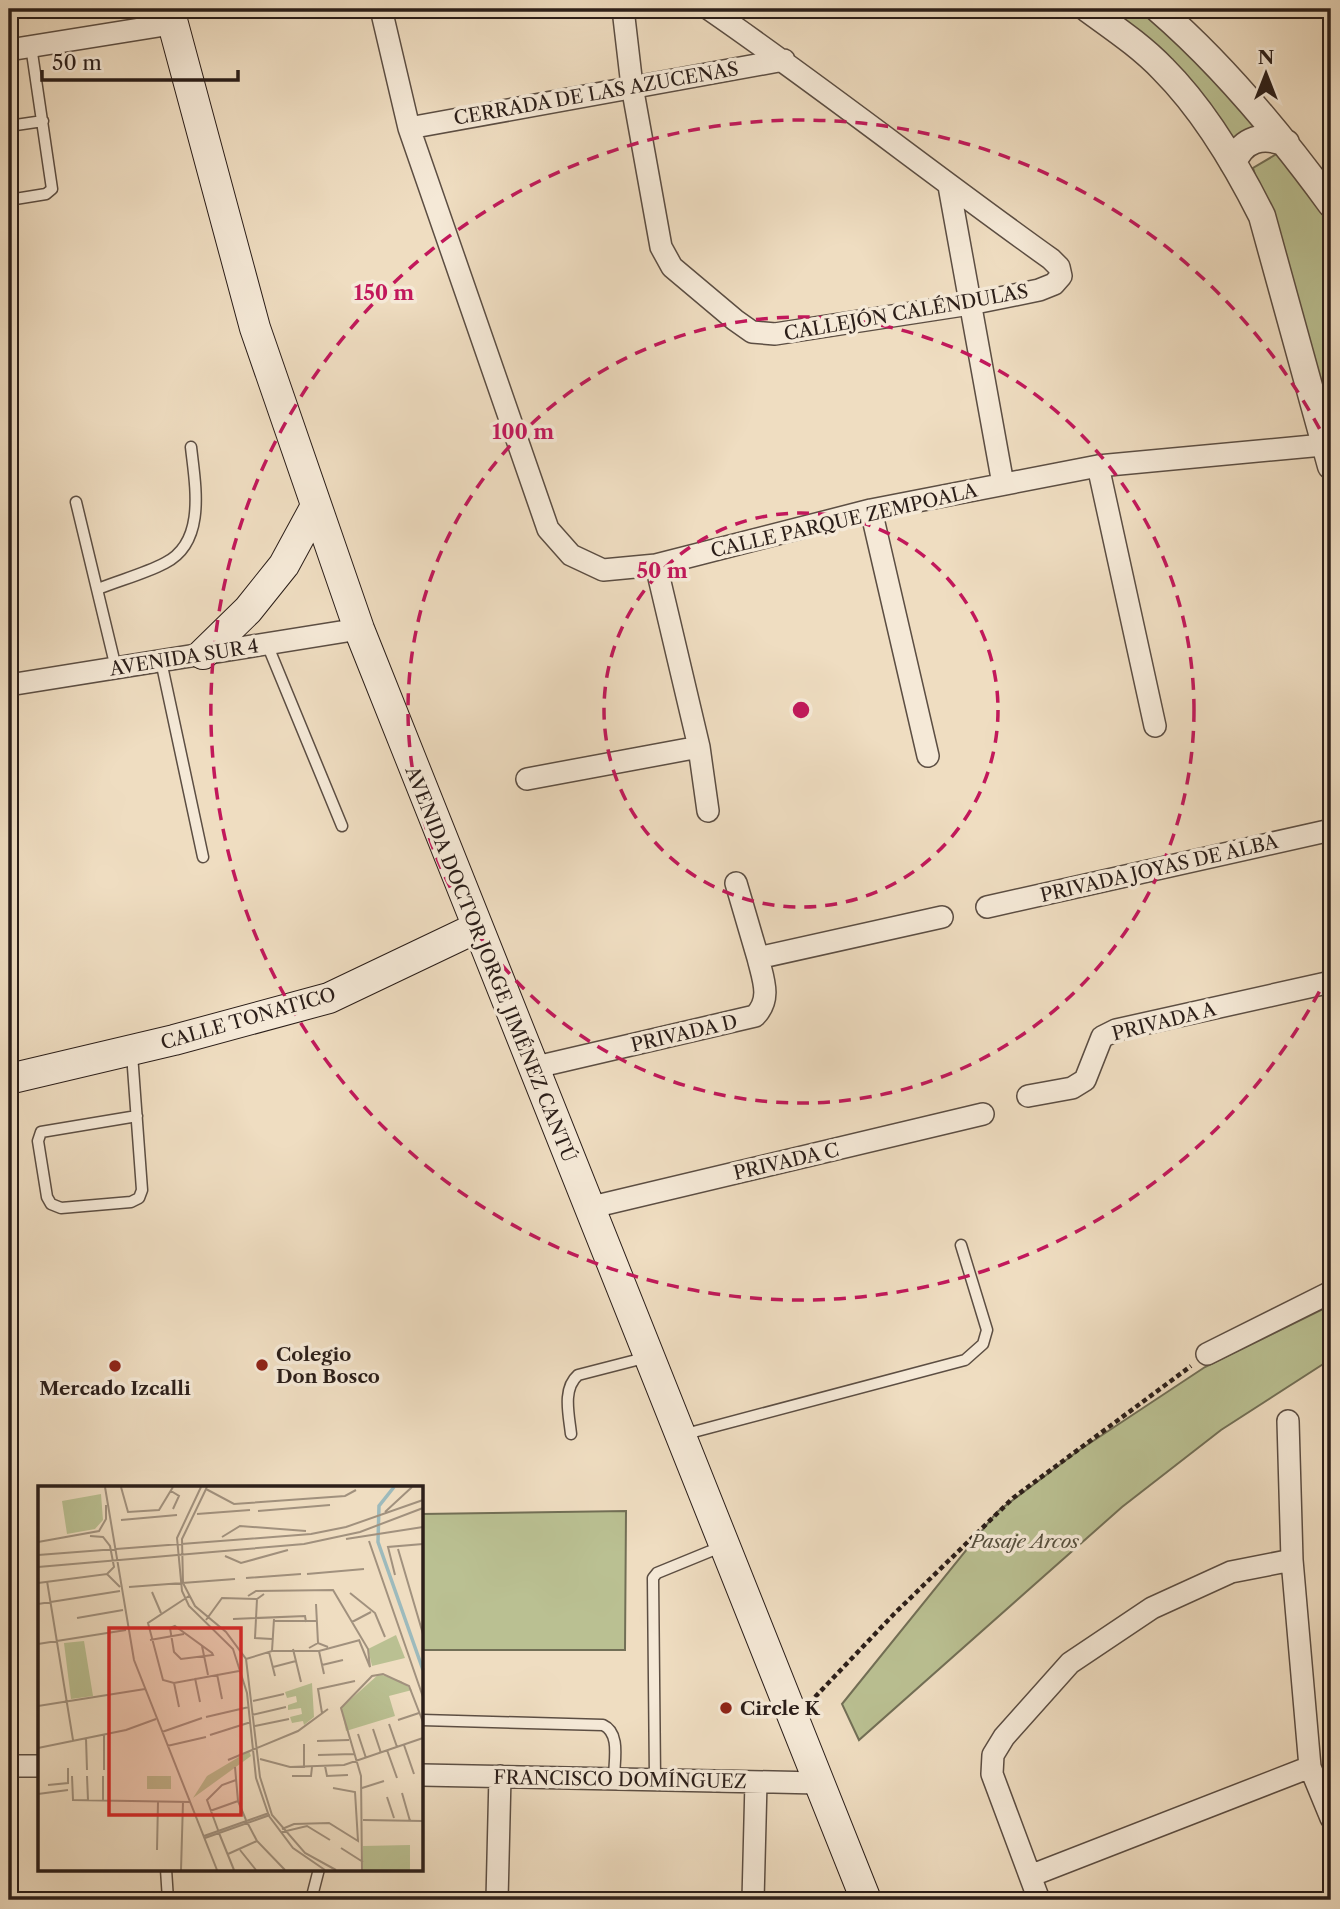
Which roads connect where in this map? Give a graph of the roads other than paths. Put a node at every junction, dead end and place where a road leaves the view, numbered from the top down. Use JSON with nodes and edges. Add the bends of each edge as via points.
{"nodes":[{"id":1,"x":380,"y":9,"type":"edge"},
{"id":2,"x":623,"y":9,"type":"edge"},
{"id":3,"x":709,"y":9,"type":"edge"},
{"id":4,"x":1088,"y":9,"type":"edge"},
{"id":5,"x":1158,"y":9,"type":"edge"},
{"id":6,"x":170,"y":17,"type":"edge"},
{"id":7,"x":31,"y":46,"type":"junction"},
{"id":8,"x":9,"y":50,"type":"edge"},
{"id":9,"x":784,"y":60,"type":"junction"},
{"id":10,"x":632,"y":86,"type":"junction"},
{"id":11,"x":43,"y":121,"type":"junction"},
{"id":12,"x":9,"y":126,"type":"edge"},
{"id":13,"x":409,"y":128,"type":"junction"},
{"id":14,"x":1286,"y":143,"type":"junction"},
{"id":15,"x":1233,"y":163,"type":"junction"},
{"id":16,"x":949,"y":186,"type":"junction"},
{"id":17,"x":9,"y":200,"type":"edge"},
{"id":18,"x":1331,"y":204,"type":"edge"},
{"id":19,"x":970,"y":304,"type":"junction"},
{"id":20,"x":191,"y":447,"type":"dead end"},
{"id":21,"x":1327,"y":456,"type":"edge"},
{"id":22,"x":1098,"y":466,"type":"junction"},
{"id":23,"x":1003,"y":484,"type":"junction"},
{"id":24,"x":76,"y":502,"type":"dead end"},
{"id":25,"x":316,"y":506,"type":"junction"},
{"id":26,"x":871,"y":510,"type":"junction"},
{"id":27,"x":656,"y":565,"type":"junction"},
{"id":28,"x":98,"y":589,"type":"junction"},
{"id":29,"x":359,"y":629,"type":"junction"},
{"id":30,"x":267,"y":644,"type":"junction"},
{"id":31,"x":203,"y":654,"type":"junction"},
{"id":32,"x":161,"y":661,"type":"junction"},
{"id":33,"x":116,"y":668,"type":"junction"},
{"id":34,"x":9,"y":685,"type":"edge"},
{"id":35,"x":1155,"y":726,"type":"dead end"},
{"id":36,"x":699,"y":747,"type":"junction"},
{"id":37,"x":928,"y":756,"type":"dead end"},
{"id":38,"x":527,"y":779,"type":"dead end"},
{"id":39,"x":708,"y":811,"type":"dead end"},
{"id":40,"x":342,"y":826,"type":"dead end"},
{"id":41,"x":1331,"y":830,"type":"edge"},
{"id":42,"x":204,"y":858,"type":"dead end"},
{"id":43,"x":736,"y":883,"type":"dead end"},
{"id":44,"x":987,"y":907,"type":"dead end"},
{"id":45,"x":942,"y":917,"type":"dead end"},
{"id":46,"x":476,"y":928,"type":"junction"},
{"id":47,"x":758,"y":958,"type":"junction"},
{"id":48,"x":1331,"y":982,"type":"edge"},
{"id":49,"x":132,"y":1050,"type":"junction"},
{"id":50,"x":531,"y":1068,"type":"junction"},
{"id":51,"x":9,"y":1079,"type":"edge"},
{"id":52,"x":1028,"y":1096,"type":"dead end"},
{"id":53,"x":983,"y":1114,"type":"dead end"},
{"id":54,"x":137,"y":1116,"type":"junction"},
{"id":55,"x":589,"y":1208,"type":"junction"},
{"id":56,"x":961,"y":1245,"type":"dead end"},
{"id":57,"x":1331,"y":1292,"type":"edge"},
{"id":58,"x":1207,"y":1354,"type":"road end"},
{"id":59,"x":648,"y":1357,"type":"junction"},
{"id":60,"x":1288,"y":1421,"type":"dead end"},
{"id":61,"x":571,"y":1434,"type":"dead end"},
{"id":62,"x":679,"y":1435,"type":"junction"},
{"id":63,"x":723,"y":1546,"type":"junction"},
{"id":64,"x":1292,"y":1560,"type":"junction"},
{"id":65,"x":424,"y":1720,"type":"edge"},
{"id":66,"x":9,"y":1766,"type":"edge"},
{"id":67,"x":38,"y":1766,"type":"edge"},
{"id":68,"x":1310,"y":1767,"type":"junction"},
{"id":69,"x":424,"y":1775,"type":"edge"},
{"id":70,"x":500,"y":1776,"type":"junction"},
{"id":71,"x":614,"y":1779,"type":"junction"},
{"id":72,"x":655,"y":1779,"type":"junction"},
{"id":73,"x":756,"y":1782,"type":"junction"},
{"id":74,"x":818,"y":1783,"type":"junction"},
{"id":75,"x":1331,"y":1818,"type":"edge"},
{"id":76,"x":166,"y":1870,"type":"edge"},
{"id":77,"x":318,"y":1870,"type":"edge"},
{"id":78,"x":1030,"y":1876,"type":"junction"},
{"id":79,"x":168,"y":1900,"type":"edge"},
{"id":80,"x":311,"y":1900,"type":"edge"},
{"id":81,"x":497,"y":1900,"type":"edge"},
{"id":82,"x":753,"y":1900,"type":"edge"},
{"id":83,"x":866,"y":1900,"type":"edge"},
{"id":84,"x":1039,"y":1900,"type":"edge"}],
"edges":[{"from":1,"to":13,"type":"street","name":"CALLE PARQUE ZEMPOALA"},
{"from":2,"to":10,"type":"street","name":"CALLEJÓN CALÉNDULAS"},
{"from":3,"to":9,"type":"street","name":"CALLEJÓN CALÉNDULAS"},
{"from":4,"to":15,"type":"street","via":[[1163,69]]},
{"from":5,"to":14,"type":"street","via":[[1193,40]]},
{"from":6,"to":7,"type":"street"},
{"from":6,"to":25,"type":"main road","name":"AVENIDA DOCTOR JORGE JIMÉNEZ CANTÚ","via":[[255,328]]},
{"from":7,"to":8,"type":"street"},
{"from":7,"to":11,"type":"lane"},
{"from":9,"to":10,"type":"street","name":"CERRADA DE LAS AZUCENAS"},
{"from":9,"to":16,"type":"street","name":"CALLEJÓN CALÉNDULAS"},
{"from":10,"to":13,"type":"street","name":"CERRADA DE LAS AZUCENAS"},
{"from":10,"to":19,"type":"street","name":"CALLEJÓN CALÉNDULAS","via":[[666,258],[752,332],[775,334]]},
{"from":11,"to":12,"type":"lane"},
{"from":11,"to":17,"type":"lane","via":[[52,189]]},
{"from":13,"to":27,"type":"street","name":"CALLE PARQUE ZEMPOALA","via":[[548,529],[571,555],[603,570]]},
{"from":14,"to":15,"type":"street","via":[[1252,140]]},
{"from":14,"to":18,"type":"street"},
{"from":15,"to":21,"type":"street","via":[[1262,216]]},
{"from":16,"to":19,"type":"street"},
{"from":16,"to":19,"type":"street","name":"CALLEJÓN CALÉNDULAS","via":[[1051,259],[1061,276],[1039,290]]},
{"from":19,"to":23,"type":"street"},
{"from":20,"to":28,"type":"lane","via":[[198,504],[188,540],[168,562]]},
{"from":21,"to":22,"type":"street","name":"CALLE PARQUE ZEMPOALA"},
{"from":22,"to":23,"type":"street","name":"CALLE PARQUE ZEMPOALA"},
{"from":22,"to":35,"type":"street"},
{"from":23,"to":26,"type":"street","name":"CALLE PARQUE ZEMPOALA"},
{"from":24,"to":28,"type":"lane"},
{"from":25,"to":29,"type":"main road","name":"AVENIDA DOCTOR JORGE JIMÉNEZ CANTÚ"},
{"from":25,"to":31,"type":"main road","via":[[284,565],[248,610]]},
{"from":26,"to":27,"type":"street","name":"CALLE PARQUE ZEMPOALA"},
{"from":26,"to":37,"type":"street"},
{"from":27,"to":36,"type":"street"},
{"from":28,"to":33,"type":"lane"},
{"from":29,"to":30,"type":"street","name":"AVENIDA SUR 4"},
{"from":29,"to":46,"type":"main road","name":"AVENIDA DOCTOR JORGE JIMÉNEZ CANTÚ"},
{"from":30,"to":31,"type":"street","name":"AVENIDA SUR 4"},
{"from":30,"to":40,"type":"lane"},
{"from":31,"to":32,"type":"street","name":"AVENIDA SUR 4"},
{"from":32,"to":33,"type":"street","name":"AVENIDA SUR 4"},
{"from":32,"to":42,"type":"lane"},
{"from":33,"to":34,"type":"street","name":"AVENIDA SUR 4"},
{"from":36,"to":38,"type":"street"},
{"from":36,"to":39,"type":"street"},
{"from":41,"to":44,"type":"street","name":"PRIVADA JOYAS DE ALBA"},
{"from":43,"to":47,"type":"street"},
{"from":45,"to":47,"type":"street"},
{"from":46,"to":49,"type":"main road","name":"CALLE TONATICO","via":[[329,998]]},
{"from":46,"to":50,"type":"main road","name":"AVENIDA DOCTOR JORGE JIMÉNEZ CANTÚ"},
{"from":47,"to":50,"type":"street","name":"PRIVADA D","via":[[766,993],[764,1007],[755,1016]]},
{"from":48,"to":52,"type":"street","name":"PRIVADA A","via":[[1116,1030],[1102,1037],[1085,1080],[1072,1088]]},
{"from":49,"to":51,"type":"main road","name":"CALLE TONATICO"},
{"from":49,"to":54,"type":"lane"},
{"from":50,"to":55,"type":"main road","name":"AVENIDA DOCTOR JORGE JIMÉNEZ CANTÚ"},
{"from":53,"to":55,"type":"street","name":"PRIVADA C"},
{"from":54,"to":54,"type":"lane","via":[[139,1198],[61,1208],[51,1204],[38,1141],[41,1132]]},
{"from":55,"to":59,"type":"main road","name":"AVENIDA DOCTOR JORGE JIMÉNEZ CANTÚ"},
{"from":56,"to":62,"type":"lane","via":[[987,1329],[983,1344],[965,1360]]},
{"from":57,"to":58,"type":"street"},
{"from":59,"to":61,"type":"lane","via":[[572,1380],[567,1392]]},
{"from":59,"to":62,"type":"main road","name":"AVENIDA DOCTOR JORGE JIMÉNEZ CANTÚ"},
{"from":60,"to":64,"type":"street"},
{"from":62,"to":63,"type":"main road","name":"AVENIDA DOCTOR JORGE JIMÉNEZ CANTÚ"},
{"from":63,"to":72,"type":"lane","via":[[653,1578]]},
{"from":63,"to":74,"type":"main road","name":"AVENIDA DOCTOR JORGE JIMÉNEZ CANTÚ"},
{"from":64,"to":68,"type":"street"},
{"from":64,"to":78,"type":"street","via":[[1231,1572],[1152,1608],[1070,1663],[1004,1737],[993,1755],[992,1774]]},
{"from":65,"to":71,"type":"lane","via":[[603,1725],[614,1735]]},
{"from":66,"to":67,"type":"street"},
{"from":68,"to":75,"type":"street"},
{"from":68,"to":78,"type":"street"},
{"from":69,"to":70,"type":"street","name":"FRANCISCO DOMÍNGUEZ"},
{"from":70,"to":71,"type":"street","name":"FRANCISCO DOMÍNGUEZ"},
{"from":70,"to":81,"type":"street"},
{"from":71,"to":72,"type":"street","name":"FRANCISCO DOMÍNGUEZ"},
{"from":72,"to":73,"type":"street","name":"FRANCISCO DOMÍNGUEZ"},
{"from":73,"to":74,"type":"street","name":"FRANCISCO DOMÍNGUEZ"},
{"from":73,"to":82,"type":"street"},
{"from":74,"to":83,"type":"main road","name":"AVENIDA DOCTOR JORGE JIMÉNEZ CANTÚ"},
{"from":76,"to":79,"type":"lane"},
{"from":77,"to":80,"type":"lane"},
{"from":78,"to":84,"type":"street"}]}
